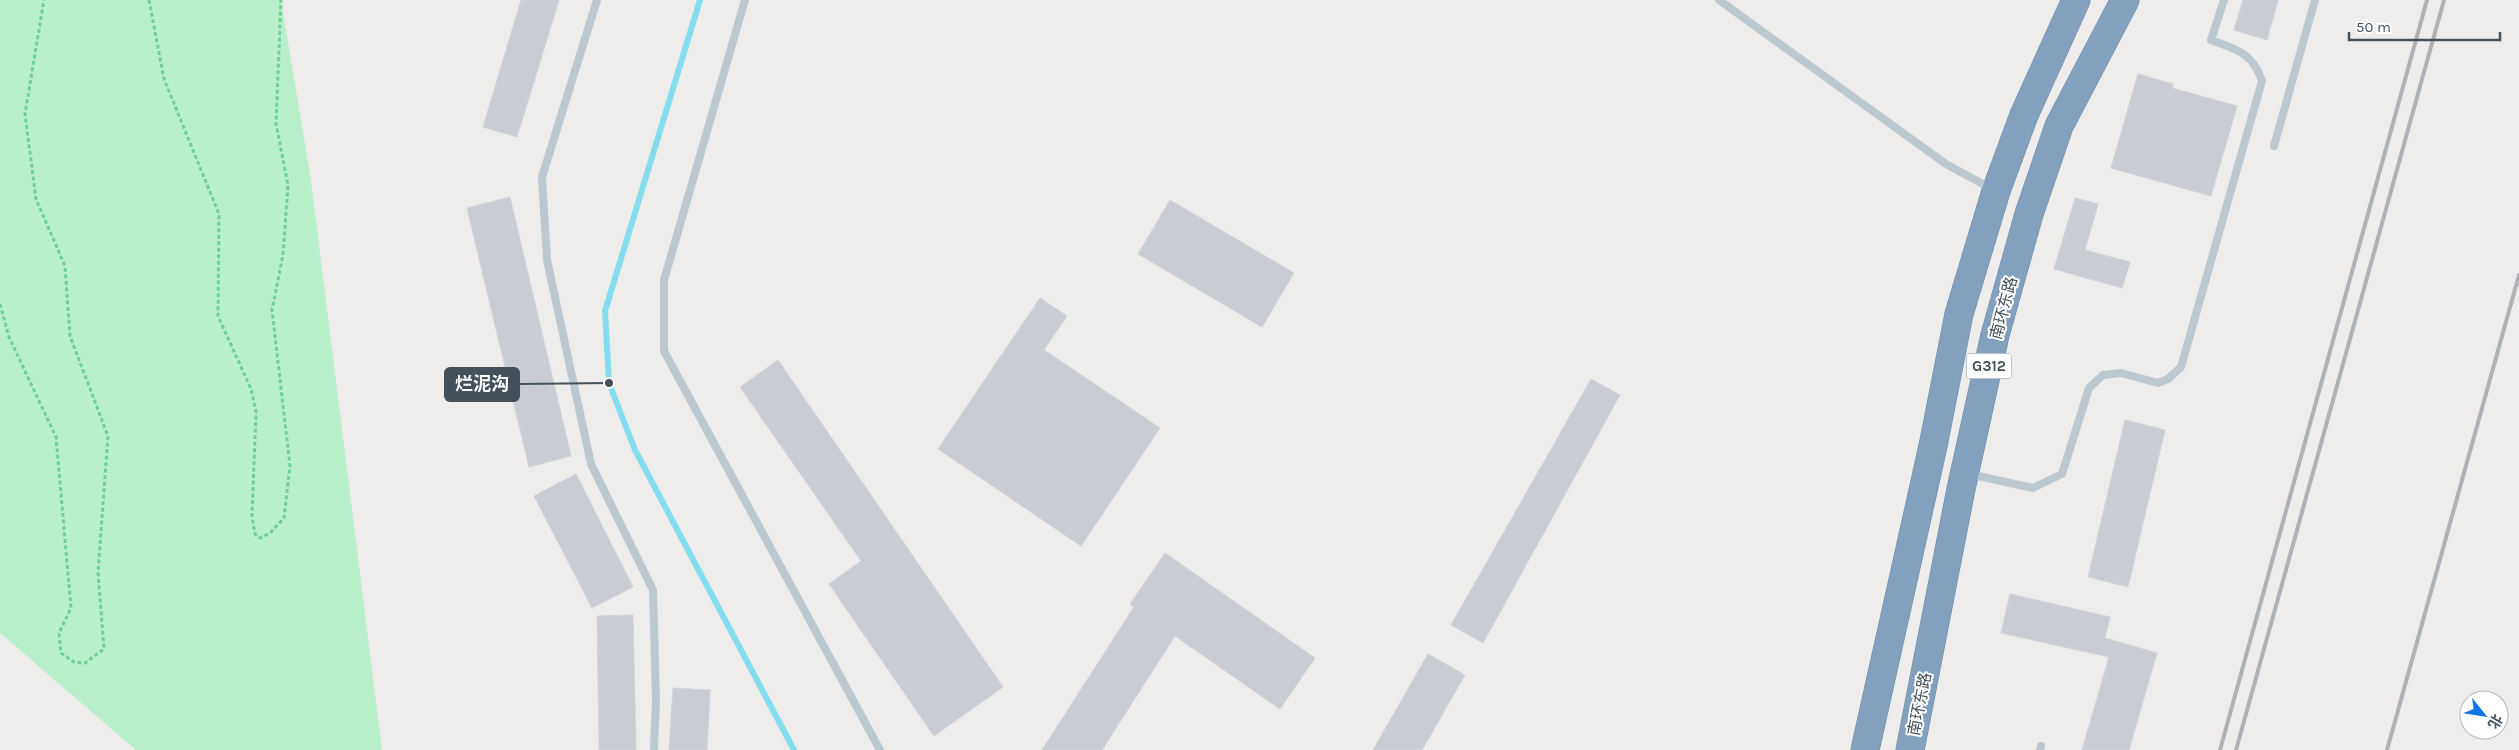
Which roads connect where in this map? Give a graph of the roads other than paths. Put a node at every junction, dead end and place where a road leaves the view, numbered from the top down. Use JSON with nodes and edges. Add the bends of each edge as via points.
{"nodes":[{"id":1,"x":597,"y":0,"type":"edge"},
{"id":2,"x":745,"y":0,"type":"edge"},
{"id":3,"x":1719,"y":0,"type":"edge"},
{"id":4,"x":2076,"y":0,"type":"edge"},
{"id":5,"x":2125,"y":0,"type":"edge"},
{"id":6,"x":2224,"y":0,"type":"edge"},
{"id":7,"x":2315,"y":0,"type":"edge"},
{"id":8,"x":2274,"y":146,"type":"dead end"},
{"id":9,"x":1996,"y":191,"type":"junction"},
{"id":10,"x":1965,"y":473,"type":"junction"},
{"id":11,"x":654,"y":750,"type":"edge"},
{"id":12,"x":880,"y":750,"type":"edge"},
{"id":13,"x":1865,"y":750,"type":"edge"},
{"id":14,"x":1910,"y":750,"type":"edge"}],
"edges":[{"from":1,"to":11,"type":"lane","via":[[542,177],[547,260],[591,464],[653,590]]},
{"from":2,"to":12,"type":"lane","via":[[664,280],[664,351]]},
{"from":3,"to":9,"type":"lane","via":[[1946,164]]},
{"from":4,"to":9,"type":"highway","number":"G312","via":[[2024,114]]},
{"from":5,"to":10,"type":"highway","name":"南环东路","number":"G312","via":[[2059,126],[1995,335]]},
{"from":6,"to":10,"type":"lane","via":[[2211,40],[2244,53],[2258,68],[2262,81],[2182,367],[2158,383],[2121,373],[2103,375],[2090,388],[2062,474],[2048,482],[2034,488]]},
{"from":7,"to":8,"type":"lane"},
{"from":9,"to":13,"type":"highway","number":"G312","via":[[1959,314]]},
{"from":10,"to":14,"type":"highway","name":"南环东路","number":"G312"}]}
